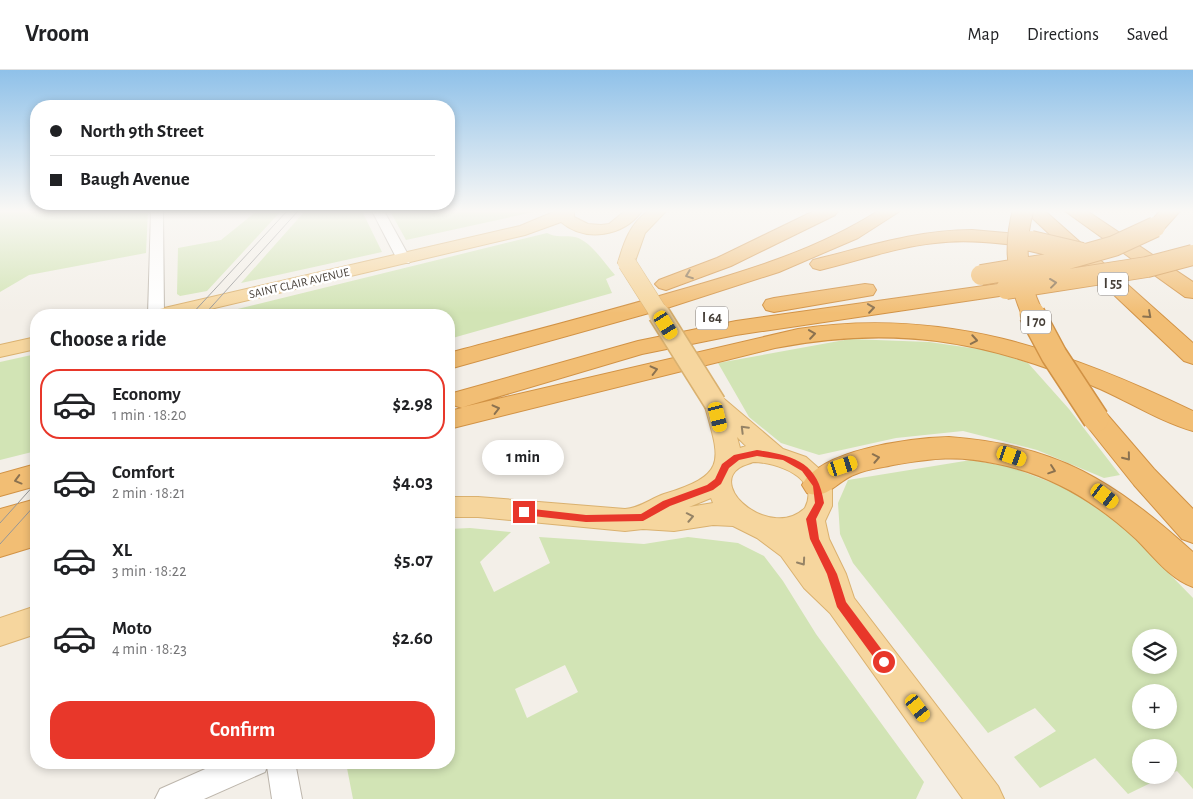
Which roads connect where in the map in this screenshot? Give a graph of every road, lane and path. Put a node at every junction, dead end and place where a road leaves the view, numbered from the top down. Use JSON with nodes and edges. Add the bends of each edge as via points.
{"nodes":[{"id":1,"x":157,"y":245,"type":"edge"},
{"id":2,"x":396,"y":245,"type":"edge"},
{"id":3,"x":465,"y":245,"type":"edge"},
{"id":4,"x":610,"y":245,"type":"edge"},
{"id":5,"x":620,"y":245,"type":"edge"},
{"id":6,"x":624,"y":245,"type":"edge"},
{"id":7,"x":759,"y":245,"type":"edge"},
{"id":8,"x":834,"y":245,"type":"edge"},
{"id":9,"x":894,"y":245,"type":"edge"},
{"id":10,"x":1018,"y":245,"type":"edge"},
{"id":11,"x":1051,"y":245,"type":"edge"},
{"id":12,"x":1071,"y":245,"type":"edge"},
{"id":13,"x":1116,"y":245,"type":"edge"},
{"id":14,"x":1124,"y":245,"type":"edge"},
{"id":15,"x":618,"y":251,"type":"junction"},
{"id":16,"x":1193,"y":255,"type":"edge"},
{"id":17,"x":404,"y":260,"type":"junction"},
{"id":18,"x":1193,"y":292,"type":"edge"},
{"id":19,"x":695,"y":293,"type":"junction"},
{"id":20,"x":1193,"y":300,"type":"edge"},
{"id":21,"x":156,"y":309,"type":"edge"},
{"id":22,"x":187,"y":309,"type":"edge"},
{"id":23,"x":30,"y":344,"type":"edge"},
{"id":24,"x":455,"y":346,"type":"edge"},
{"id":25,"x":0,"y":351,"type":"edge"},
{"id":26,"x":1193,"y":356,"type":"edge"},
{"id":27,"x":455,"y":359,"type":"edge"},
{"id":28,"x":455,"y":388,"type":"edge"},
{"id":29,"x":455,"y":401,"type":"edge"},
{"id":30,"x":715,"y":402,"type":"junction"},
{"id":31,"x":455,"y":419,"type":"edge"},
{"id":32,"x":1193,"y":422,"type":"edge"},
{"id":33,"x":774,"y":454,"type":"junction"},
{"id":34,"x":724,"y":472,"type":"junction"},
{"id":35,"x":30,"y":476,"type":"edge"},
{"id":36,"x":0,"y":484,"type":"edge"},
{"id":37,"x":817,"y":485,"type":"junction"},
{"id":38,"x":455,"y":507,"type":"edge"},
{"id":39,"x":30,"y":513,"type":"edge"},
{"id":40,"x":738,"y":516,"type":"junction"},
{"id":41,"x":643,"y":518,"type":"junction"},
{"id":42,"x":811,"y":519,"type":"junction"},
{"id":43,"x":0,"y":522,"type":"edge"},
{"id":44,"x":30,"y":525,"type":"edge"},
{"id":45,"x":766,"y":529,"type":"junction"},
{"id":46,"x":1193,"y":530,"type":"edge"},
{"id":47,"x":0,"y":533,"type":"edge"},
{"id":48,"x":30,"y":535,"type":"edge"},
{"id":49,"x":0,"y":544,"type":"edge"},
{"id":50,"x":1193,"y":573,"type":"edge"},
{"id":51,"x":841,"y":604,"type":"junction"},
{"id":52,"x":30,"y":622,"type":"edge"},
{"id":53,"x":0,"y":632,"type":"edge"},
{"id":54,"x":239,"y":769,"type":"edge"},
{"id":55,"x":282,"y":769,"type":"edge"},
{"id":56,"x":170,"y":799,"type":"edge"},
{"id":57,"x":287,"y":799,"type":"edge"},
{"id":58,"x":985,"y":799,"type":"edge"}],
"edges":[{"from":1,"to":21,"type":"street"},
{"from":2,"to":17,"type":"street"},
{"from":3,"to":17,"type":"main road","name":"SAINT CLAIR AVENUE"},
{"from":4,"to":15,"type":"main road"},
{"from":5,"to":15,"type":"main road"},
{"from":6,"to":15,"type":"main road"},
{"from":7,"to":24,"type":"highway","one_way":true,"via":[[660,286]]},
{"from":8,"to":19,"type":"highway","number":"I 64"},
{"from":9,"to":19,"type":"highway","bridge":true,"via":[[732,287]]},
{"from":10,"to":46,"type":"highway","number":"I 70","one_way":true,"bridge":true,"via":[[1019,271],[1031,310],[1052,354],[1096,419]]},
{"from":11,"to":20,"type":"highway","bridge":true,"via":[[1141,272]]},
{"from":12,"to":26,"type":"highway","number":"I 55","one_way":true},
{"from":13,"to":28,"type":"highway","number":"I 64","bridge":true,"via":[[1054,262],[813,297],[686,324]]},
{"from":14,"to":18,"type":"highway"},
{"from":15,"to":30,"type":"main road","bridge":true},
{"from":29,"to":16,"type":"highway","one_way":true,"bridge":true,"via":[[647,346],[736,328],[1147,267]]},
{"from":17,"to":22,"type":"main road","name":"SAINT CLAIR AVENUE"},
{"from":19,"to":27,"type":"highway","number":"I 64"},
{"from":23,"to":25,"type":"main road"},
{"from":33,"to":30,"type":"main road","one_way":true},
{"from":30,"to":34,"type":"main road","via":[[728,444]]},
{"from":31,"to":32,"type":"highway","one_way":true,"via":[[791,336],[870,329],[949,335],[1004,345],[1122,386]]},
{"from":33,"to":34,"type":"main road","via":[[751,453]]},
{"from":33,"to":37,"type":"main road","via":[[800,465]]},
{"from":34,"to":40,"type":"main road","via":[[723,500]]},
{"from":34,"to":41,"type":"main road","via":[[695,495],[666,504]]},
{"from":35,"to":36,"type":"highway","one_way":true},
{"from":37,"to":42,"type":"main road","via":[[820,503]]},
{"from":37,"to":50,"type":"highway","one_way":true,"via":[[843,466],[926,448],[972,449],[1012,456],[1063,474],[1105,496],[1145,527]]},
{"from":38,"to":41,"type":"main road","via":[[586,518]]},
{"from":39,"to":43,"type":"highway"},
{"from":41,"to":40,"type":"main road","one_way":true,"via":[[674,520],[713,514]]},
{"from":40,"to":45,"type":"main road"},
{"from":42,"to":45,"type":"main road","via":[[792,529]]},
{"from":42,"to":51,"type":"main road","via":[[815,539],[832,574]]},
{"from":44,"to":47,"type":"highway"},
{"from":45,"to":51,"type":"main road","one_way":true,"via":[[791,548],[814,579]]},
{"from":48,"to":49,"type":"highway"},
{"from":51,"to":58,"type":"main road"},
{"from":52,"to":53,"type":"main road"},
{"from":54,"to":56,"type":"street"},
{"from":55,"to":57,"type":"street"}]}
